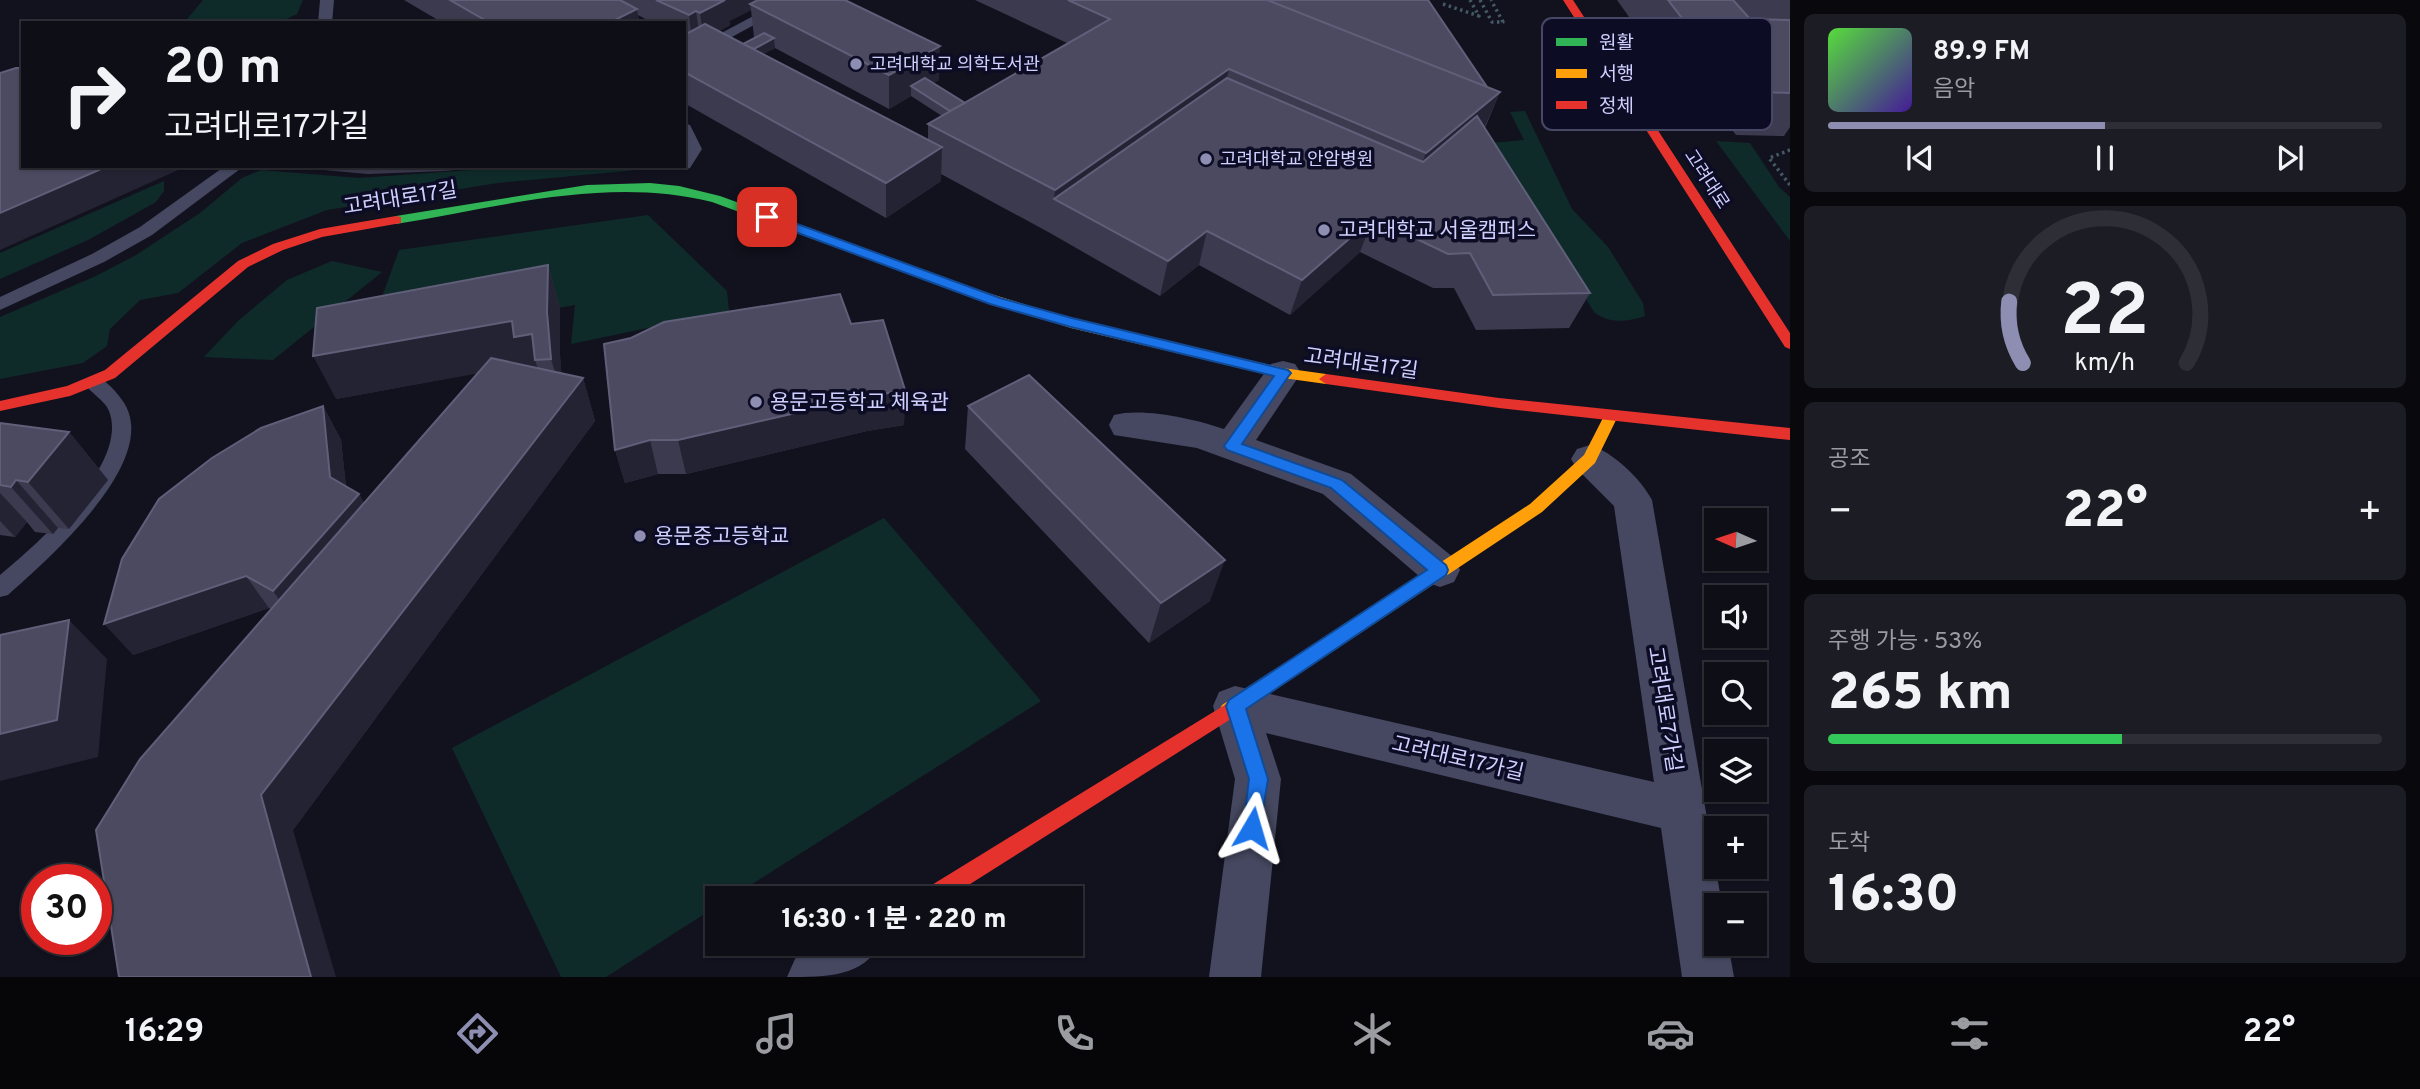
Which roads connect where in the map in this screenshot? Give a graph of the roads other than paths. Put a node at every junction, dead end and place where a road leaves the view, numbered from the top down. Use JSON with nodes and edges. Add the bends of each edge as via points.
{"nodes":[{"id":1,"x":327,"y":0,"type":"edge"},
{"id":2,"x":793,"y":0,"type":"edge"},
{"id":3,"x":1568,"y":0,"type":"edge"},
{"id":4,"x":1580,"y":18,"type":"edge"},
{"id":5,"x":325,"y":21,"type":"edge"},
{"id":6,"x":686,"y":58,"type":"edge"},
{"id":7,"x":1652,"y":130,"type":"edge"},
{"id":8,"x":686,"y":131,"type":"edge"},
{"id":9,"x":686,"y":163,"type":"edge"},
{"id":10,"x":233,"y":168,"type":"edge"},
{"id":11,"x":682,"y":168,"type":"edge"},
{"id":12,"x":667,"y":188,"type":"junction"},
{"id":13,"x":0,"y":304,"type":"edge"},
{"id":14,"x":1789,"y":341,"type":"edge"},
{"id":15,"x":1283,"y":373,"type":"junction"},
{"id":16,"x":93,"y":383,"type":"junction"},
{"id":17,"x":0,"y":406,"type":"edge"},
{"id":18,"x":1611,"y":416,"type":"junction"},
{"id":19,"x":1127,"y":425,"type":"dead end"},
{"id":20,"x":1790,"y":435,"type":"edge"},
{"id":21,"x":1232,"y":446,"type":"junction"},
{"id":22,"x":1590,"y":460,"type":"junction"},
{"id":23,"x":1440,"y":570,"type":"junction"},
{"id":24,"x":0,"y":588,"type":"edge"},
{"id":25,"x":1236,"y":706,"type":"junction"},
{"id":26,"x":1680,"y":810,"type":"junction"},
{"id":27,"x":948,"y":886,"type":"edge"},
{"id":28,"x":836,"y":956,"type":"edge"},
{"id":29,"x":813,"y":977,"type":"edge"},
{"id":30,"x":1235,"y":977,"type":"edge"},
{"id":31,"x":1707,"y":977,"type":"edge"}],
"edges":[{"from":1,"to":5,"type":"lane"},
{"from":2,"to":6,"type":"lane"},
{"from":3,"to":4,"type":"street","name":"고려대로"},
{"from":7,"to":14,"type":"street","name":"고려대로"},
{"from":8,"to":9,"type":"lane","via":[[694,149]]},
{"from":10,"to":13,"type":"lane","via":[[146,232]]},
{"from":11,"to":12,"type":"lane"},
{"from":12,"to":15,"type":"street","name":"고려대로17길","via":[[716,198],[995,301]]},
{"from":12,"to":16,"type":"street","name":"고려대로17길","via":[[587,189],[367,223],[299,239],[243,264]]},
{"from":15,"to":18,"type":"street","name":"고려대로17길"},
{"from":15,"to":21,"type":"street"},
{"from":16,"to":17,"type":"street","name":"고려대로17길","via":[[62,395]]},
{"from":16,"to":24,"type":"lane","via":[[119,410],[120,450],[89,501]]},
{"from":18,"to":20,"type":"street","name":"고려대로17길"},
{"from":18,"to":22,"type":"street"},
{"from":19,"to":21,"type":"street","via":[[1200,435]]},
{"from":21,"to":23,"type":"street","via":[[1337,484]]},
{"from":22,"to":23,"type":"street","via":[[1536,508]]},
{"from":22,"to":26,"type":"street","name":"고려대로7가길","via":[[1633,500]]},
{"from":23,"to":25,"type":"street"},
{"from":25,"to":26,"type":"street","name":"고려대로17가길"},
{"from":25,"to":27,"type":"street"},
{"from":25,"to":30,"type":"street","via":[[1258,779]]},
{"from":26,"to":31,"type":"street","name":"고려대로7가길"},
{"from":28,"to":29,"type":"street"}]}
